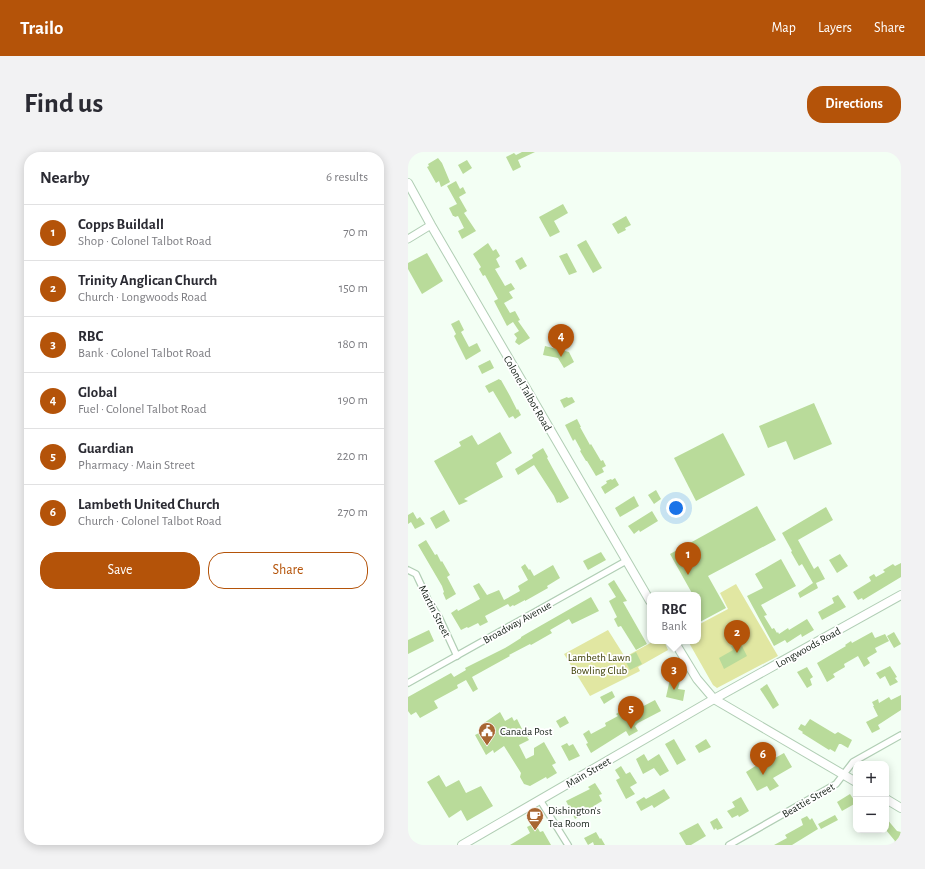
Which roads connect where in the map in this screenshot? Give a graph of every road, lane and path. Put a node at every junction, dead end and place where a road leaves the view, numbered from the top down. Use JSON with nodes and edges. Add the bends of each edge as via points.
{"nodes":[{"id":1,"x":408,"y":183,"type":"edge"},
{"id":2,"x":431,"y":225,"type":"junction"},
{"id":3,"x":408,"y":239,"type":"edge"},
{"id":4,"x":626,"y":562,"type":"junction"},
{"id":5,"x":408,"y":570,"type":"edge"},
{"id":6,"x":901,"y":595,"type":"edge"},
{"id":7,"x":647,"y":596,"type":"edge"},
{"id":8,"x":676,"y":644,"type":"edge"},
{"id":9,"x":457,"y":656,"type":"junction"},
{"id":10,"x":408,"y":683,"type":"edge"},
{"id":11,"x":714,"y":699,"type":"junction"},
{"id":12,"x":901,"y":735,"type":"edge"},
{"id":13,"x":844,"y":774,"type":"junction"},
{"id":14,"x":853,"y":780,"type":"edge"},
{"id":15,"x":540,"y":800,"type":"junction"},
{"id":16,"x":889,"y":801,"type":"edge"},
{"id":17,"x":901,"y":808,"type":"edge"},
{"id":18,"x":462,"y":845,"type":"edge"},
{"id":19,"x":568,"y":845,"type":"edge"},
{"id":20,"x":729,"y":845,"type":"edge"}],
"edges":[{"from":1,"to":2,"type":"main road","name":"Colonel Talbot Road"},
{"from":2,"to":3,"type":"street"},
{"from":2,"to":4,"type":"main road","name":"Colonel Talbot Road"},
{"from":4,"to":7,"type":"main road","name":"Colonel Talbot Road"},
{"from":4,"to":9,"type":"street","name":"Broadway Avenue"},
{"from":5,"to":9,"type":"street","name":"Martin Street","via":[[416,574]]},
{"from":6,"to":11,"type":"main road","name":"Longwoods Road"},
{"from":8,"to":11,"type":"main road","via":[[697,679]]},
{"from":9,"to":10,"type":"street","name":"Broadway Avenue"},
{"from":11,"to":13,"type":"main road"},
{"from":11,"to":15,"type":"main road","name":"Main Street"},
{"from":12,"to":13,"type":"street","name":"Beattie Street","via":[[853,762]]},
{"from":13,"to":14,"type":"main road"},
{"from":13,"to":20,"type":"street","name":"Beattie Street","via":[[836,784]]},
{"from":15,"to":18,"type":"main road","name":"Main Street"},
{"from":15,"to":19,"type":"street"},
{"from":16,"to":17,"type":"main road"}]}
